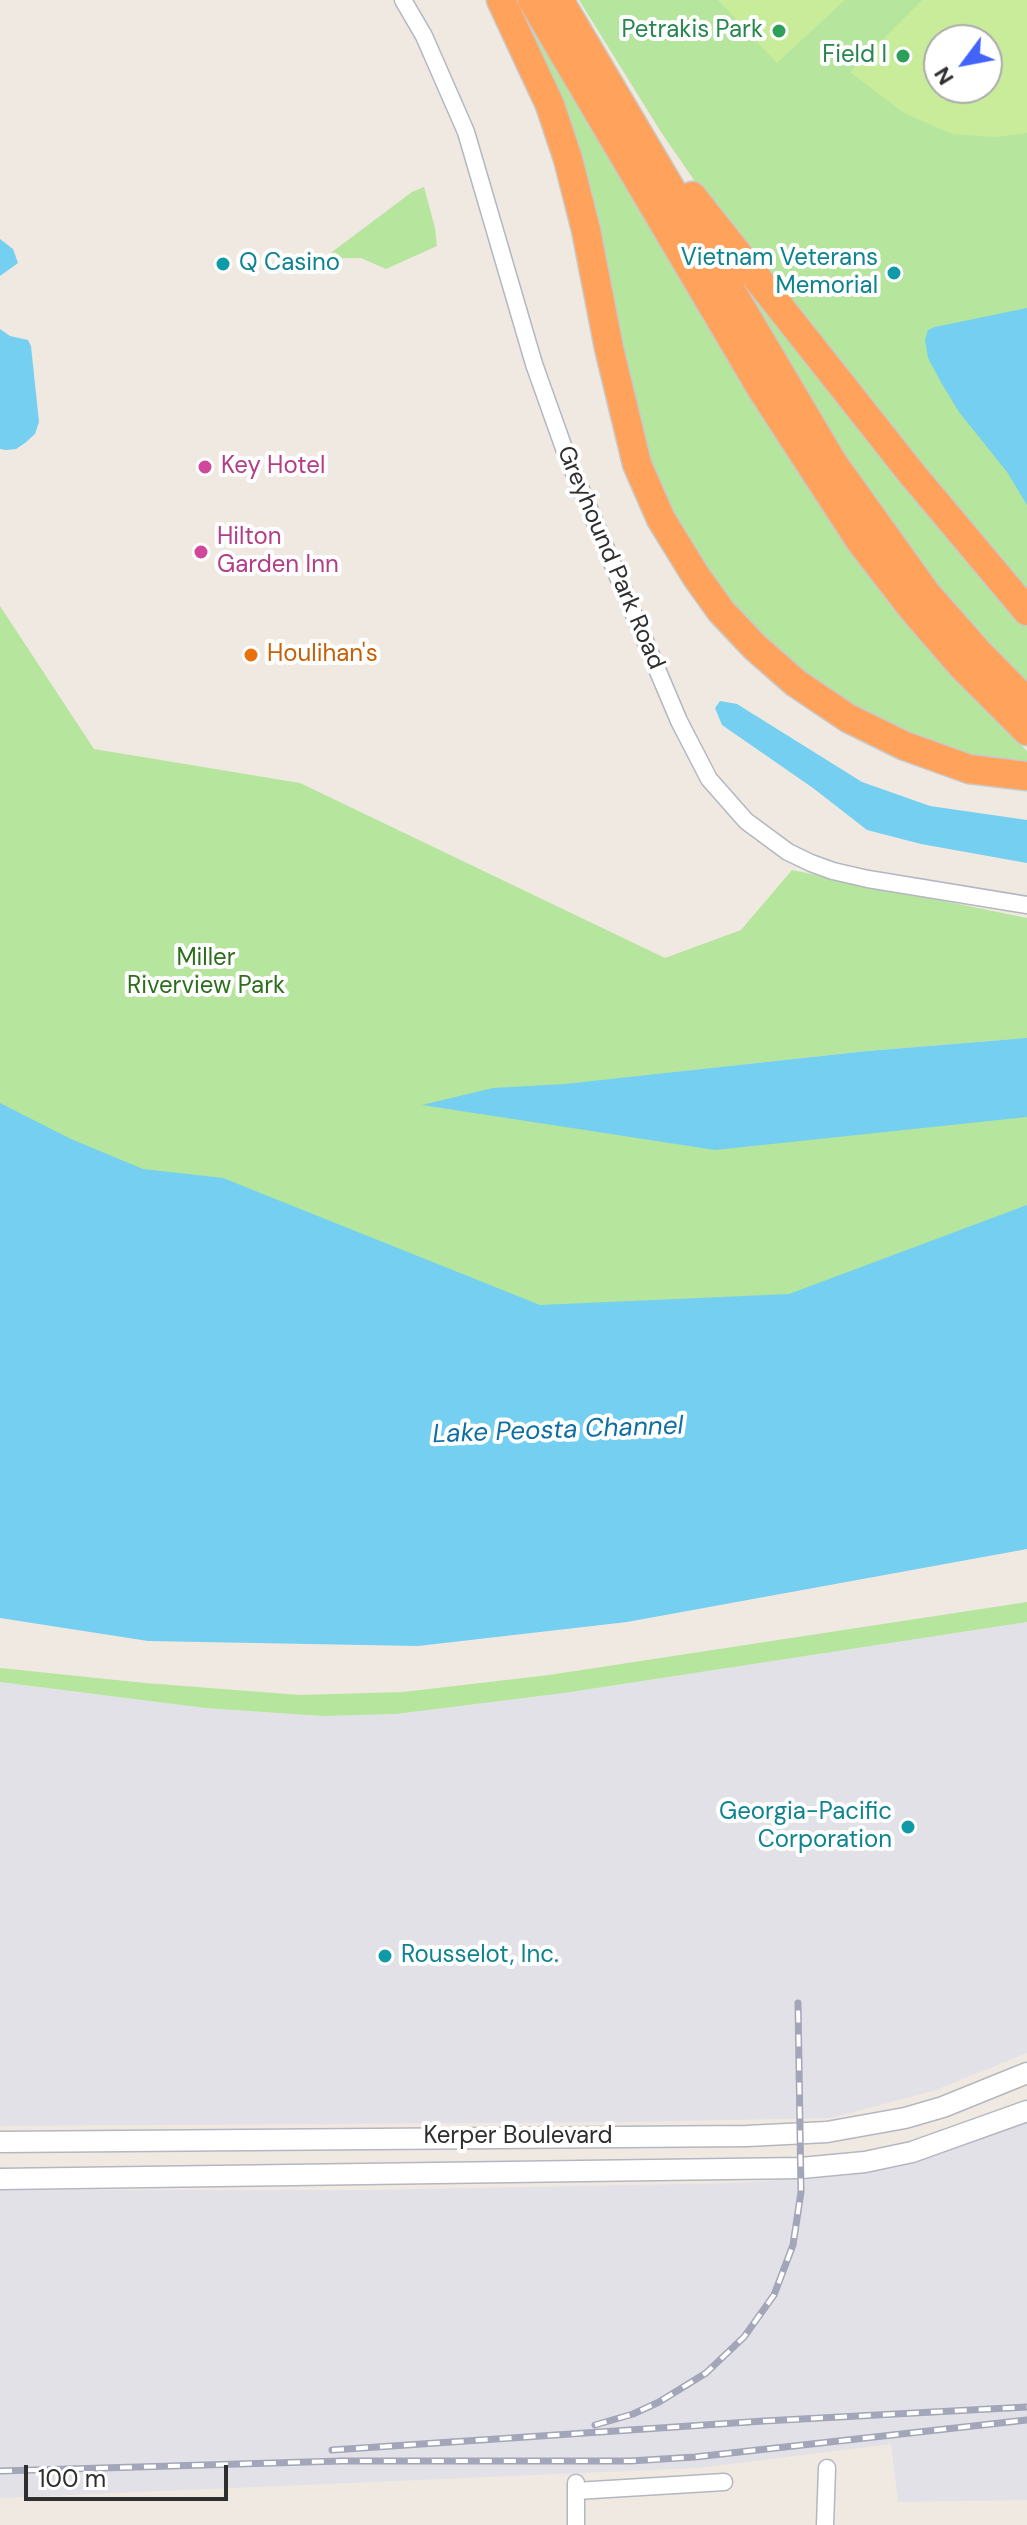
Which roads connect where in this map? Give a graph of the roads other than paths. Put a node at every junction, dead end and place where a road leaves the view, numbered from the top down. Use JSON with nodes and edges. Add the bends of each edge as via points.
{"nodes":[{"id":1,"x":403,"y":0,"type":"edge"},
{"id":2,"x":501,"y":0,"type":"edge"},
{"id":3,"x":532,"y":0,"type":"edge"},
{"id":4,"x":559,"y":0,"type":"edge"},
{"id":5,"x":582,"y":39,"type":"junction"},
{"id":6,"x":1027,"y":611,"type":"edge"},
{"id":7,"x":970,"y":659,"type":"junction"},
{"id":8,"x":1027,"y":702,"type":"edge"},
{"id":9,"x":1027,"y":731,"type":"edge"},
{"id":10,"x":1027,"y":776,"type":"edge"},
{"id":11,"x":1027,"y":905,"type":"edge"},
{"id":12,"x":1027,"y":2073,"type":"edge"},
{"id":13,"x":1027,"y":2111,"type":"edge"},
{"id":14,"x":0,"y":2142,"type":"edge"},
{"id":15,"x":0,"y":2179,"type":"edge"},
{"id":16,"x":827,"y":2468,"type":"dead end"},
{"id":17,"x":724,"y":2482,"type":"dead end"},
{"id":18,"x":576,"y":2525,"type":"edge"},
{"id":19,"x":825,"y":2525,"type":"edge"}],
"edges":[{"from":1,"to":11,"type":"street","name":"Greyhound Park Road","via":[[466,132],[566,454],[679,721],[709,779],[768,838],[833,871]]},
{"from":2,"to":10,"type":"highway","via":[[550,105],[568,159],[637,464],[661,519],[696,576],[755,647],[848,718],[969,769]]},
{"from":3,"to":7,"type":"highway","via":[[811,468],[911,607]]},
{"from":4,"to":5,"type":"highway"},
{"from":5,"to":6,"type":"highway","via":[[613,72],[730,247]]},
{"from":5,"to":7,"type":"highway","via":[[833,463]]},
{"from":7,"to":8,"type":"highway"},
{"from":7,"to":9,"type":"highway"},
{"from":12,"to":14,"type":"street","name":"Kerper Boulevard","via":[[943,2107],[827,2132]]},
{"from":13,"to":15,"type":"street","name":"Kerper Boulevard","via":[[912,2152],[801,2168]]},
{"from":16,"to":19,"type":"street"},
{"from":17,"to":18,"type":"street","via":[[576,2486]]}]}
